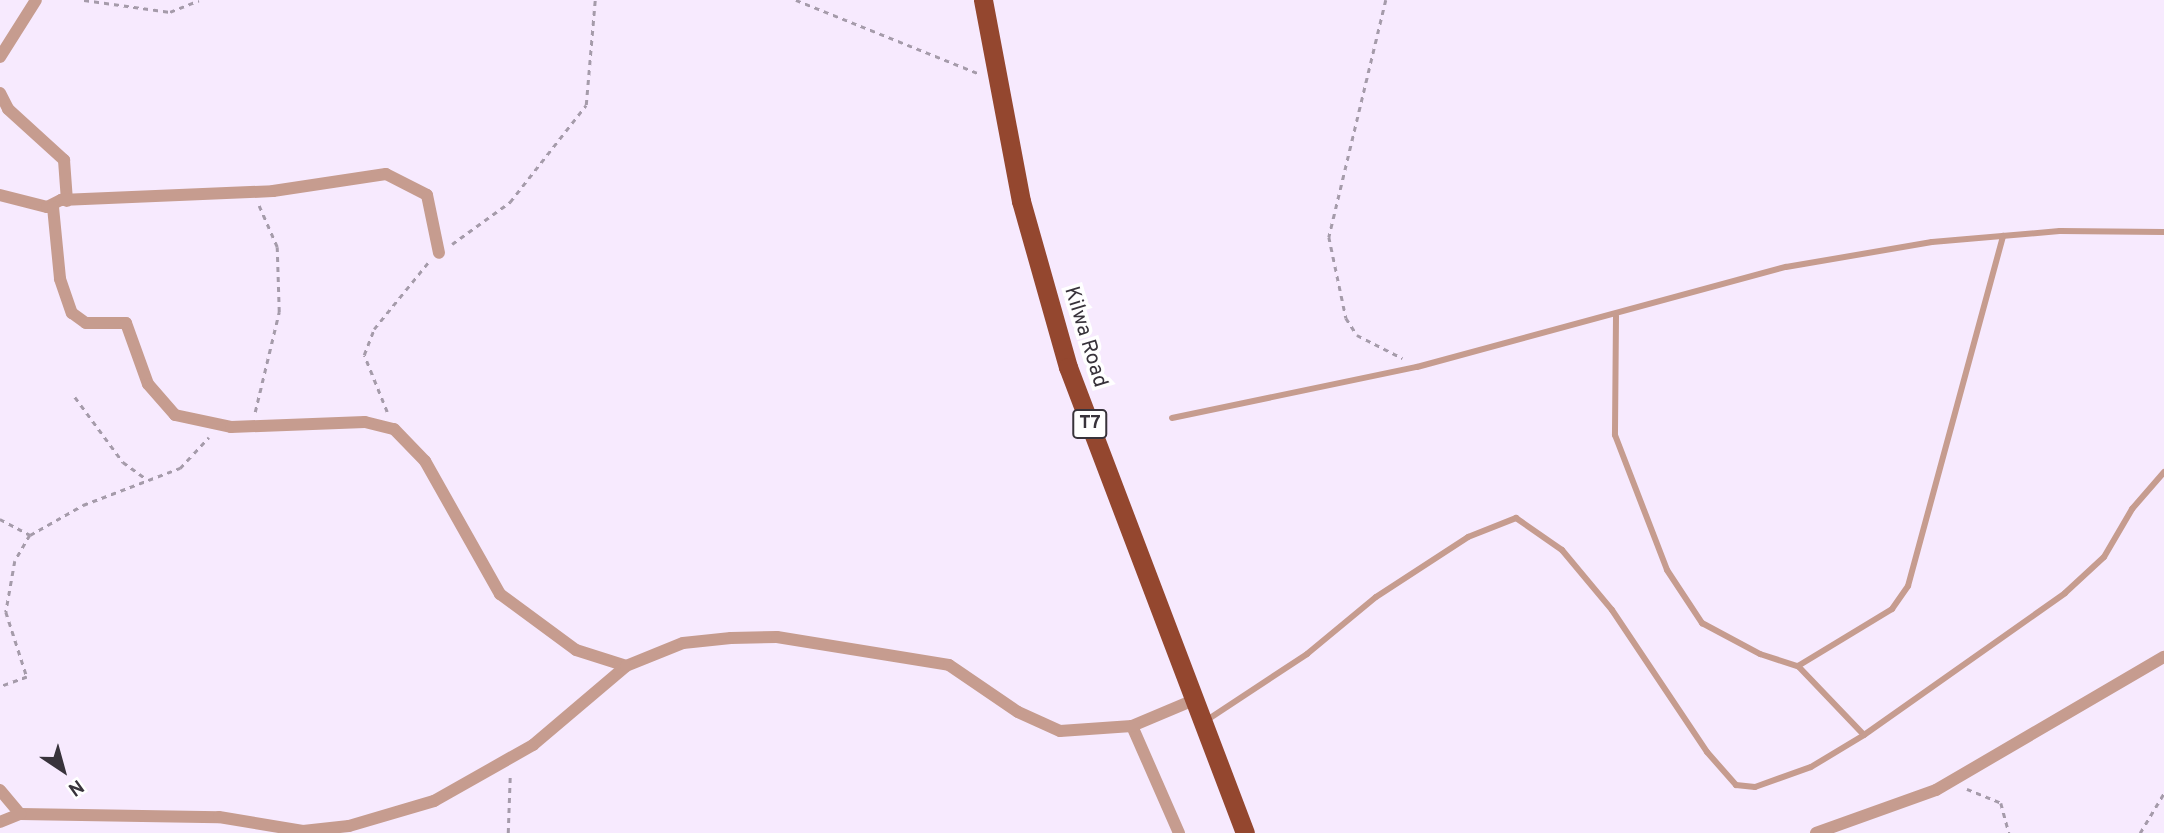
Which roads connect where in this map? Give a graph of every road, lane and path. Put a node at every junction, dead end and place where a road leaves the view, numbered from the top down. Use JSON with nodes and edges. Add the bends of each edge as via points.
{"nodes":[{"id":1,"x":36,"y":0,"type":"edge"},
{"id":2,"x":83,"y":0,"type":"edge"},
{"id":3,"x":199,"y":0,"type":"edge"},
{"id":4,"x":595,"y":0,"type":"edge"},
{"id":5,"x":796,"y":0,"type":"edge"},
{"id":6,"x":983,"y":0,"type":"edge"},
{"id":7,"x":1386,"y":0,"type":"edge"},
{"id":8,"x":0,"y":57,"type":"edge"},
{"id":9,"x":981,"y":75,"type":"dead end"},
{"id":10,"x":0,"y":93,"type":"edge"},
{"id":11,"x":250,"y":191,"type":"junction"},
{"id":12,"x":0,"y":195,"type":"edge"},
{"id":13,"x":67,"y":201,"type":"junction"},
{"id":14,"x":52,"y":207,"type":"junction"},
{"id":15,"x":2164,"y":232,"type":"edge"},
{"id":16,"x":2004,"y":236,"type":"junction"},
{"id":17,"x":439,"y":253,"type":"junction"},
{"id":18,"x":1616,"y":316,"type":"junction"},
{"id":19,"x":1417,"y":367,"type":"junction"},
{"id":20,"x":75,"y":397,"type":"dead end"},
{"id":21,"x":1172,"y":418,"type":"dead end"},
{"id":22,"x":217,"y":425,"type":"junction"},
{"id":23,"x":255,"y":427,"type":"junction"},
{"id":24,"x":394,"y":429,"type":"junction"},
{"id":25,"x":2164,"y":472,"type":"edge"},
{"id":26,"x":146,"y":479,"type":"junction"},
{"id":27,"x":0,"y":519,"type":"edge"},
{"id":28,"x":30,"y":535,"type":"junction"},
{"id":29,"x":2164,"y":657,"type":"edge"},
{"id":30,"x":626,"y":666,"type":"junction"},
{"id":31,"x":1798,"y":666,"type":"junction"},
{"id":32,"x":0,"y":687,"type":"edge"},
{"id":33,"x":1194,"y":700,"type":"junction"},
{"id":34,"x":1202,"y":723,"type":"junction"},
{"id":35,"x":1132,"y":726,"type":"junction"},
{"id":36,"x":1864,"y":736,"type":"junction"},
{"id":37,"x":533,"y":745,"type":"junction"},
{"id":38,"x":1950,"y":782,"type":"junction"},
{"id":39,"x":0,"y":790,"type":"edge"},
{"id":40,"x":2164,"y":793,"type":"edge"},
{"id":41,"x":20,"y":814,"type":"junction"},
{"id":42,"x":0,"y":822,"type":"edge"},
{"id":43,"x":508,"y":833,"type":"edge"},
{"id":44,"x":1179,"y":833,"type":"edge"},
{"id":45,"x":1245,"y":833,"type":"edge"},
{"id":46,"x":1816,"y":833,"type":"edge"},
{"id":47,"x":2009,"y":833,"type":"edge"},
{"id":48,"x":2140,"y":833,"type":"edge"}],
"edges":[{"from":1,"to":8,"type":"street"},
{"from":2,"to":3,"type":"path","via":[[170,12]]},
{"from":4,"to":17,"type":"path","via":[[586,105],[510,202]]},
{"from":5,"to":9,"type":"path"},
{"from":6,"to":33,"type":"highway","name":"Kilwa Road","number":"T7","via":[[1021,201],[1068,367]]},
{"from":7,"to":19,"type":"path","via":[[1329,237],[1337,298],[1357,335]]},
{"from":10,"to":13,"type":"street","via":[[8,108],[64,160]]},
{"from":11,"to":13,"type":"street"},
{"from":11,"to":17,"type":"street","via":[[349,177],[408,180],[427,195]]},
{"from":11,"to":23,"type":"path","via":[[272,236],[279,269],[277,338],[256,393]]},
{"from":12,"to":14,"type":"street"},
{"from":13,"to":14,"type":"street"},
{"from":14,"to":22,"type":"street","via":[[60,279],[72,313],[86,323],[126,323],[153,393],[182,420]]},
{"from":15,"to":16,"type":"lane"},
{"from":16,"to":18,"type":"lane","via":[[1786,267]]},
{"from":16,"to":31,"type":"lane","via":[[1908,586],[1892,609]]},
{"from":17,"to":24,"type":"path","via":[[374,329],[364,355]]},
{"from":18,"to":19,"type":"lane"},
{"from":18,"to":31,"type":"lane","via":[[1615,435],[1649,538],[1702,623],[1760,654]]},
{"from":19,"to":21,"type":"lane"},
{"from":20,"to":26,"type":"path","via":[[113,450]]},
{"from":22,"to":23,"type":"street"},
{"from":22,"to":26,"type":"path","via":[[180,468]]},
{"from":23,"to":24,"type":"street","via":[[365,422]]},
{"from":24,"to":30,"type":"street","via":[[425,461],[500,594],[576,650]]},
{"from":25,"to":36,"type":"lane","via":[[2091,573]]},
{"from":26,"to":28,"type":"path"},
{"from":27,"to":28,"type":"path"},
{"from":28,"to":32,"type":"path","via":[[15,561],[6,612],[27,677]]},
{"from":29,"to":38,"type":"street"},
{"from":30,"to":35,"type":"street","via":[[683,643],[777,637],[949,665],[1018,712],[1060,731]]},
{"from":30,"to":37,"type":"street"},
{"from":31,"to":36,"type":"lane"},
{"from":33,"to":34,"type":"highway","name":"Kilwa Road","number":"T7"},
{"from":33,"to":35,"type":"street"},
{"from":34,"to":36,"type":"lane","via":[[1468,537],[1516,518],[1562,550],[1612,610],[1736,785],[1755,787],[1811,767]]},
{"from":34,"to":45,"type":"highway","name":"Kilwa Road","number":"T7"},
{"from":35,"to":44,"type":"street"},
{"from":37,"to":41,"type":"street","via":[[434,802],[324,830],[157,814]]},
{"from":37,"to":43,"type":"path","via":[[511,773]]},
{"from":38,"to":46,"type":"street"},
{"from":38,"to":47,"type":"path","via":[[2001,803]]},
{"from":39,"to":41,"type":"street"},
{"from":40,"to":48,"type":"path"},
{"from":41,"to":42,"type":"street"}]}
